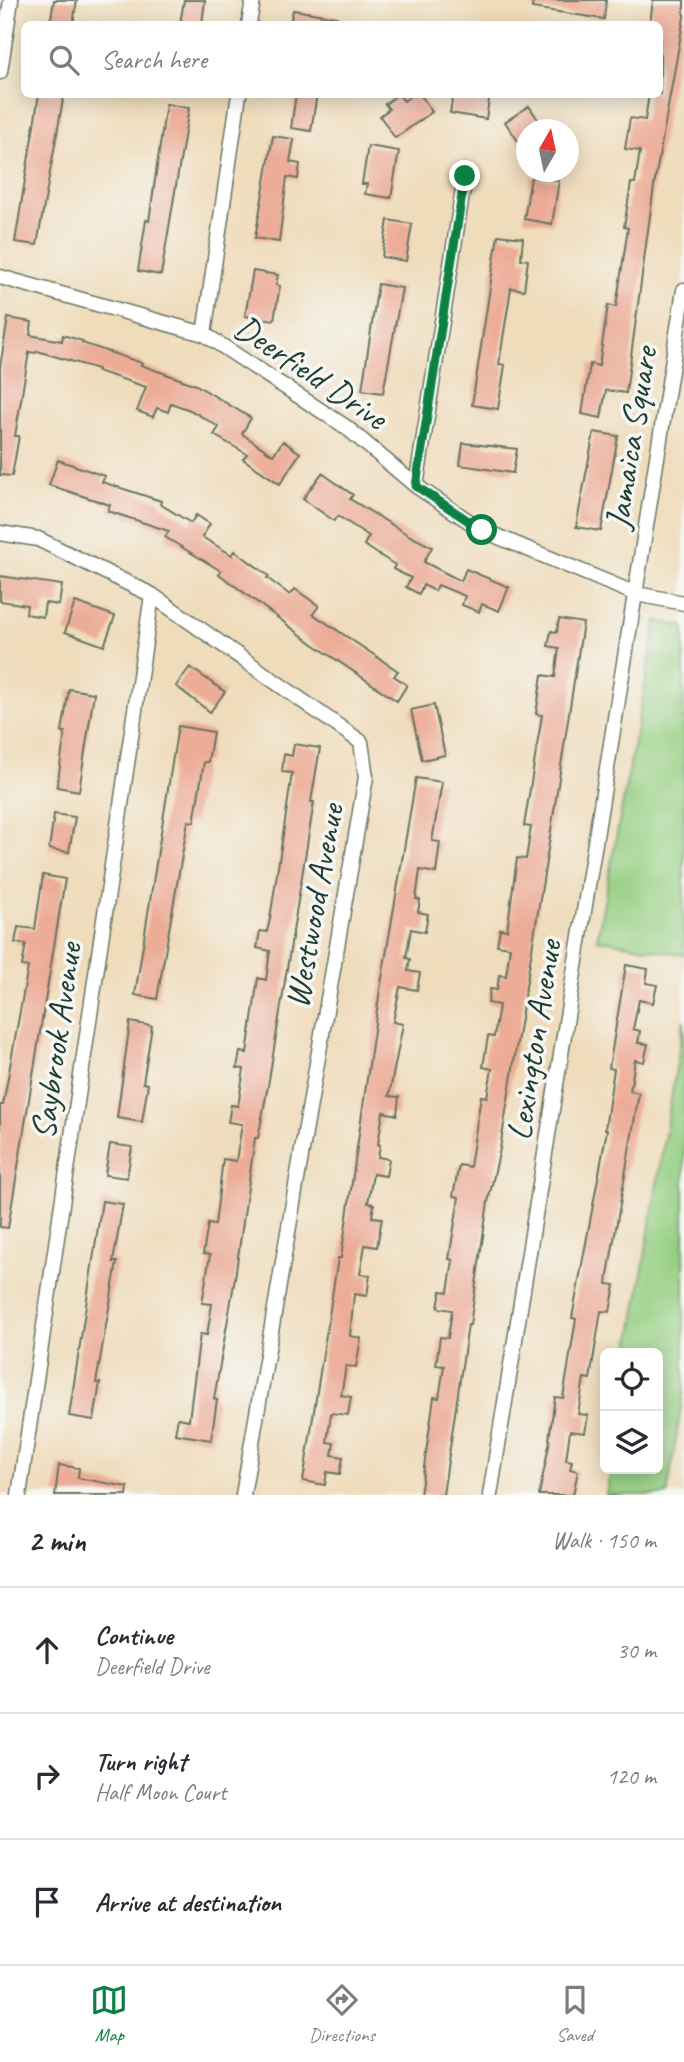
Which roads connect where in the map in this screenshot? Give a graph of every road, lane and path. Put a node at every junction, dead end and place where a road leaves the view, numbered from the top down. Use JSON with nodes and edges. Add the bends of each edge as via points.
{"nodes":[{"id":1,"x":11,"y":0,"type":"edge"},
{"id":2,"x":253,"y":0,"type":"edge"},
{"id":3,"x":250,"y":21,"type":"edge"},
{"id":4,"x":0,"y":72,"type":"edge"},
{"id":5,"x":238,"y":98,"type":"edge"},
{"id":6,"x":465,"y":176,"type":"dead end"},
{"id":7,"x":0,"y":277,"type":"edge"},
{"id":8,"x":684,"y":290,"type":"edge"},
{"id":9,"x":204,"y":334,"type":"junction"},
{"id":10,"x":416,"y":486,"type":"junction"},
{"id":11,"x":0,"y":533,"type":"edge"},
{"id":12,"x":636,"y":594,"type":"junction"},
{"id":13,"x":152,"y":595,"type":"junction"},
{"id":14,"x":684,"y":603,"type":"edge"},
{"id":15,"x":19,"y":1495,"type":"edge"},
{"id":16,"x":243,"y":1495,"type":"edge"},
{"id":17,"x":490,"y":1495,"type":"edge"}],
"edges":[{"from":1,"to":4,"type":"street"},
{"from":2,"to":3,"type":"street"},
{"from":5,"to":9,"type":"street"},
{"from":6,"to":10,"type":"street"},
{"from":7,"to":9,"type":"street","name":"Deerfield Drive"},
{"from":8,"to":12,"type":"street","name":"Jamaica Square"},
{"from":9,"to":10,"type":"street","name":"Deerfield Drive","via":[[346,427]]},
{"from":10,"to":12,"type":"street","name":"Deerfield Drive","via":[[482,530]]},
{"from":11,"to":13,"type":"street","name":"Westwood Avenue","via":[[38,539]]},
{"from":12,"to":14,"type":"street","name":"Deerfield Drive"},
{"from":12,"to":17,"type":"street","name":"Lexington Avenue"},
{"from":13,"to":15,"type":"street","name":"Saybrook Avenue"},
{"from":13,"to":16,"type":"street","name":"Westwood Avenue","via":[[361,742],[366,777]]}]}
